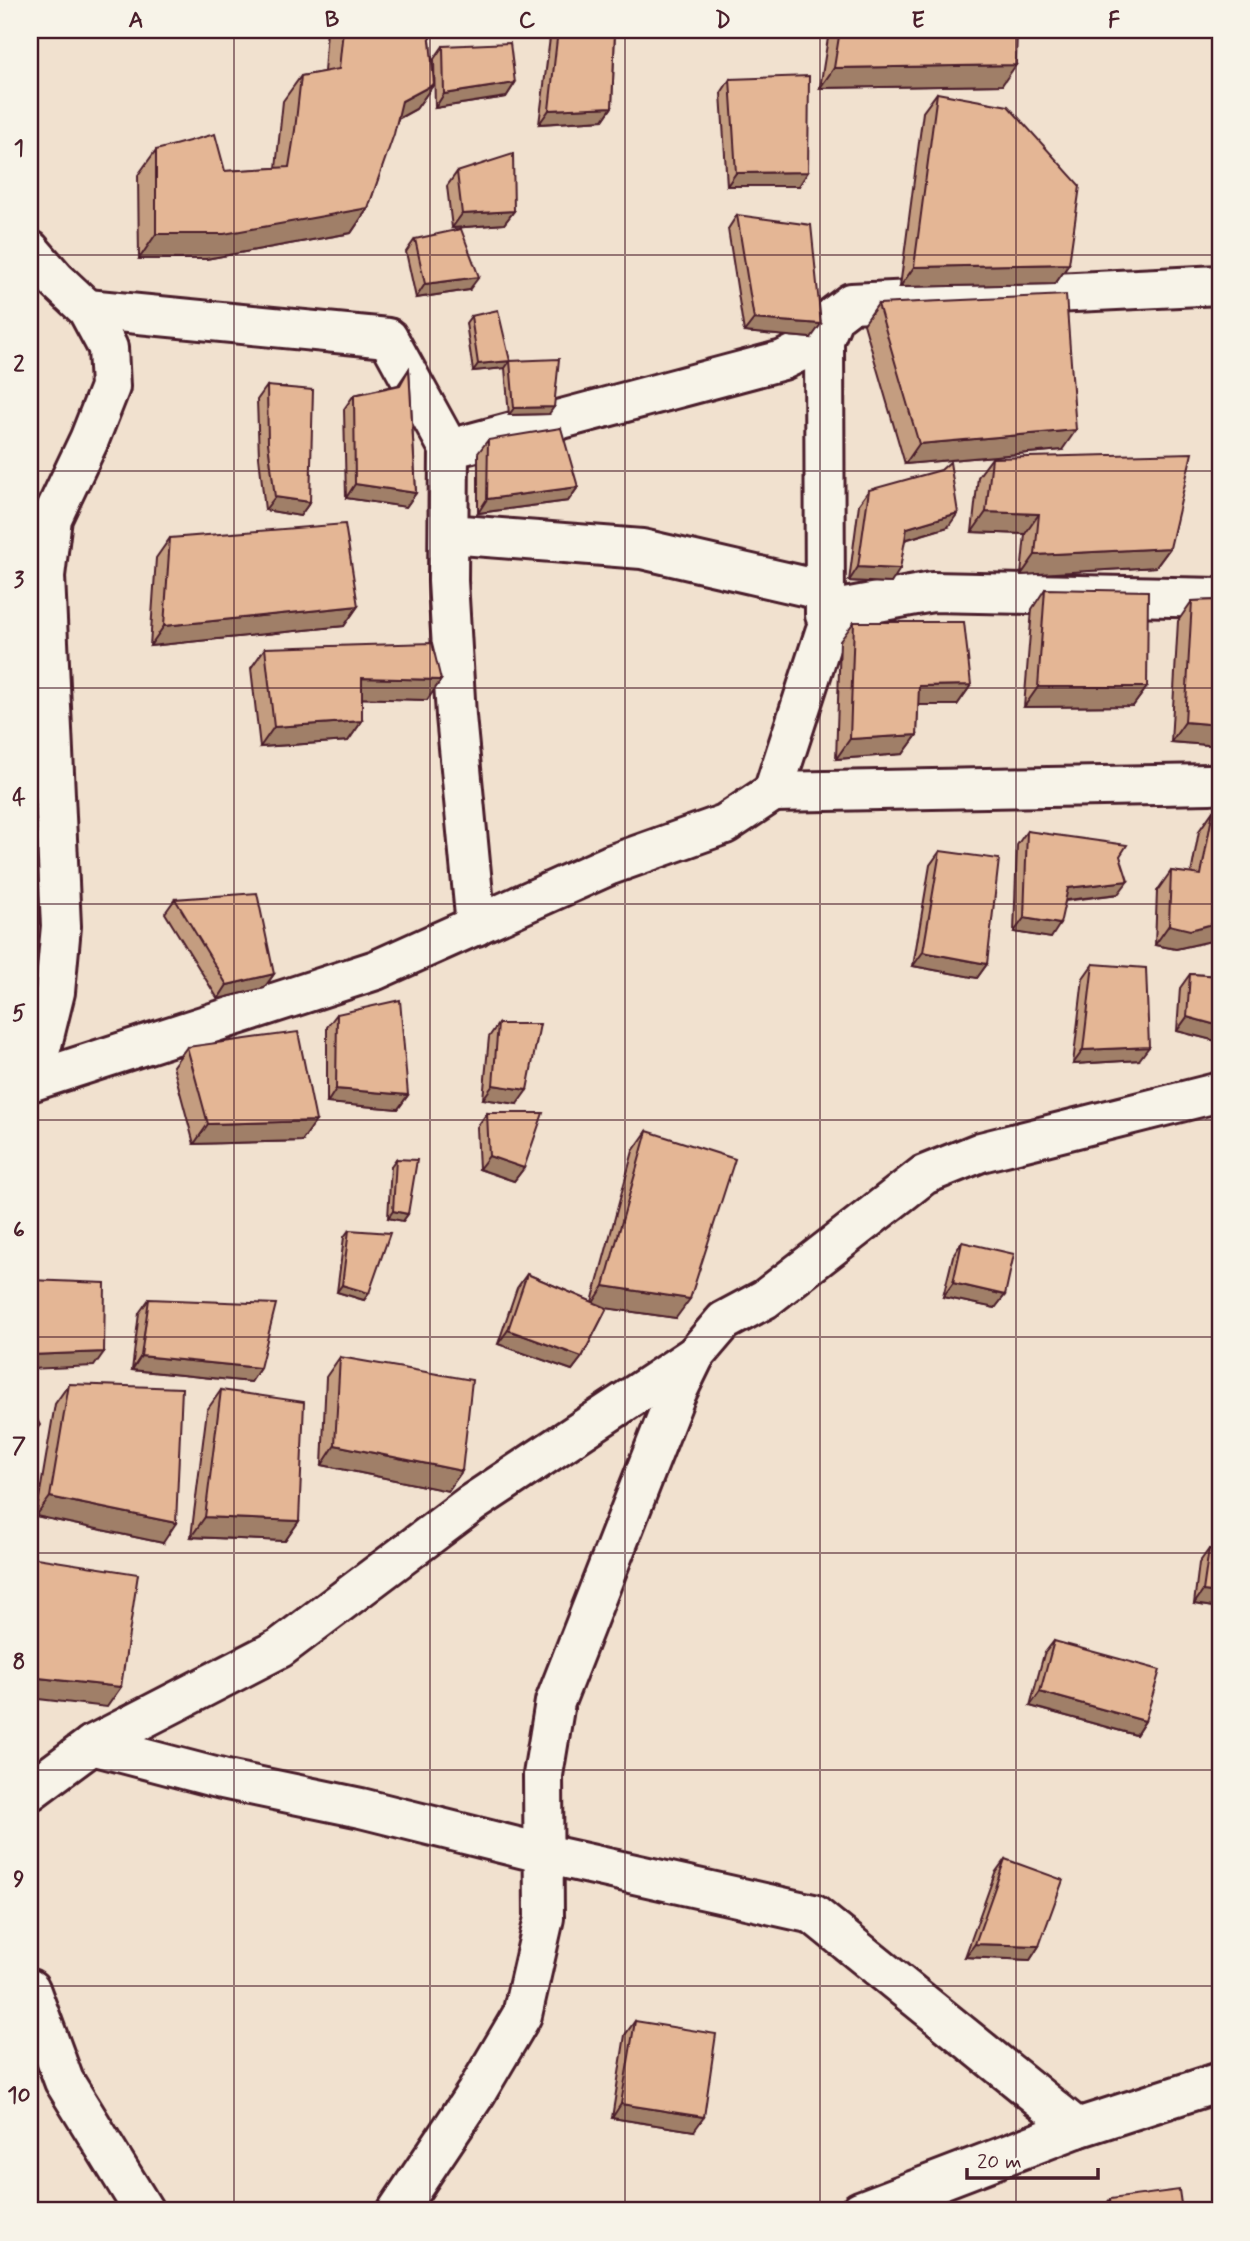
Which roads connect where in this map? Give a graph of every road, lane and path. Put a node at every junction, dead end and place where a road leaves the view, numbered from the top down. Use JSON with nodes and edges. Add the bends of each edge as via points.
{"nodes":[{"id":1,"x":30,"y":250,"type":"edge"},
{"id":2,"x":1220,"y":285,"type":"edge"},
{"id":3,"x":87,"y":309,"type":"junction"},
{"id":4,"x":824,"y":340,"type":"junction"},
{"id":5,"x":449,"y":449,"type":"junction"},
{"id":6,"x":449,"y":534,"type":"junction"},
{"id":7,"x":825,"y":590,"type":"junction"},
{"id":8,"x":1220,"y":598,"type":"edge"},
{"id":9,"x":825,"y":632,"type":"junction"},
{"id":10,"x":1210,"y":784,"type":"dead end"},
{"id":11,"x":773,"y":792,"type":"junction"},
{"id":12,"x":476,"y":926,"type":"junction"},
{"id":13,"x":30,"y":1069,"type":"edge"},
{"id":14,"x":30,"y":1082,"type":"edge"},
{"id":15,"x":1220,"y":1092,"type":"edge"},
{"id":16,"x":695,"y":1355,"type":"junction"},
{"id":17,"x":92,"y":1745,"type":"junction"},
{"id":18,"x":30,"y":1791,"type":"edge"},
{"id":19,"x":545,"y":1854,"type":"junction"},
{"id":20,"x":32,"y":2003,"type":"edge"},
{"id":21,"x":1220,"y":2082,"type":"edge"},
{"id":22,"x":1077,"y":2128,"type":"junction"},
{"id":23,"x":144,"y":2211,"type":"edge"},
{"id":24,"x":397,"y":2211,"type":"edge"},
{"id":25,"x":860,"y":2211,"type":"edge"}],
"edges":[{"from":1,"to":3,"type":"street"},
{"from":2,"to":4,"type":"street","via":[[851,303],[834,316]]},
{"from":3,"to":5,"type":"street","via":[[388,338]]},
{"from":3,"to":13,"type":"street","via":[[108,348],[110,387],[52,517],[45,576],[61,926],[55,992],[42,1045]]},
{"from":4,"to":5,"type":"street","via":[[783,360]]},
{"from":4,"to":7,"type":"street"},
{"from":5,"to":6,"type":"street"},
{"from":6,"to":7,"type":"street","via":[[642,549]]},
{"from":6,"to":12,"type":"street","via":[[456,716]]},
{"from":7,"to":9,"type":"street"},
{"from":8,"to":9,"type":"street","via":[[932,592],[845,608]]},
{"from":9,"to":11,"type":"street"},
{"from":10,"to":11,"type":"street"},
{"from":11,"to":12,"type":"street","via":[[725,824],[610,865]]},
{"from":12,"to":14,"type":"street","via":[[376,970]]},
{"from":15,"to":16,"type":"street","via":[[981,1152],[924,1175],[765,1299],[724,1321]]},
{"from":16,"to":17,"type":"street","via":[[471,1504],[280,1648]]},
{"from":16,"to":19,"type":"street","via":[[555,1702],[543,1775]]},
{"from":17,"to":18,"type":"street"},
{"from":17,"to":19,"type":"street"},
{"from":19,"to":22,"type":"street","via":[[813,1914]]},
{"from":19,"to":24,"type":"street","via":[[544,1918],[522,2015]]},
{"from":20,"to":23,"type":"street","via":[[64,2081]]},
{"from":21,"to":22,"type":"street"},
{"from":22,"to":25,"type":"street"}]}
